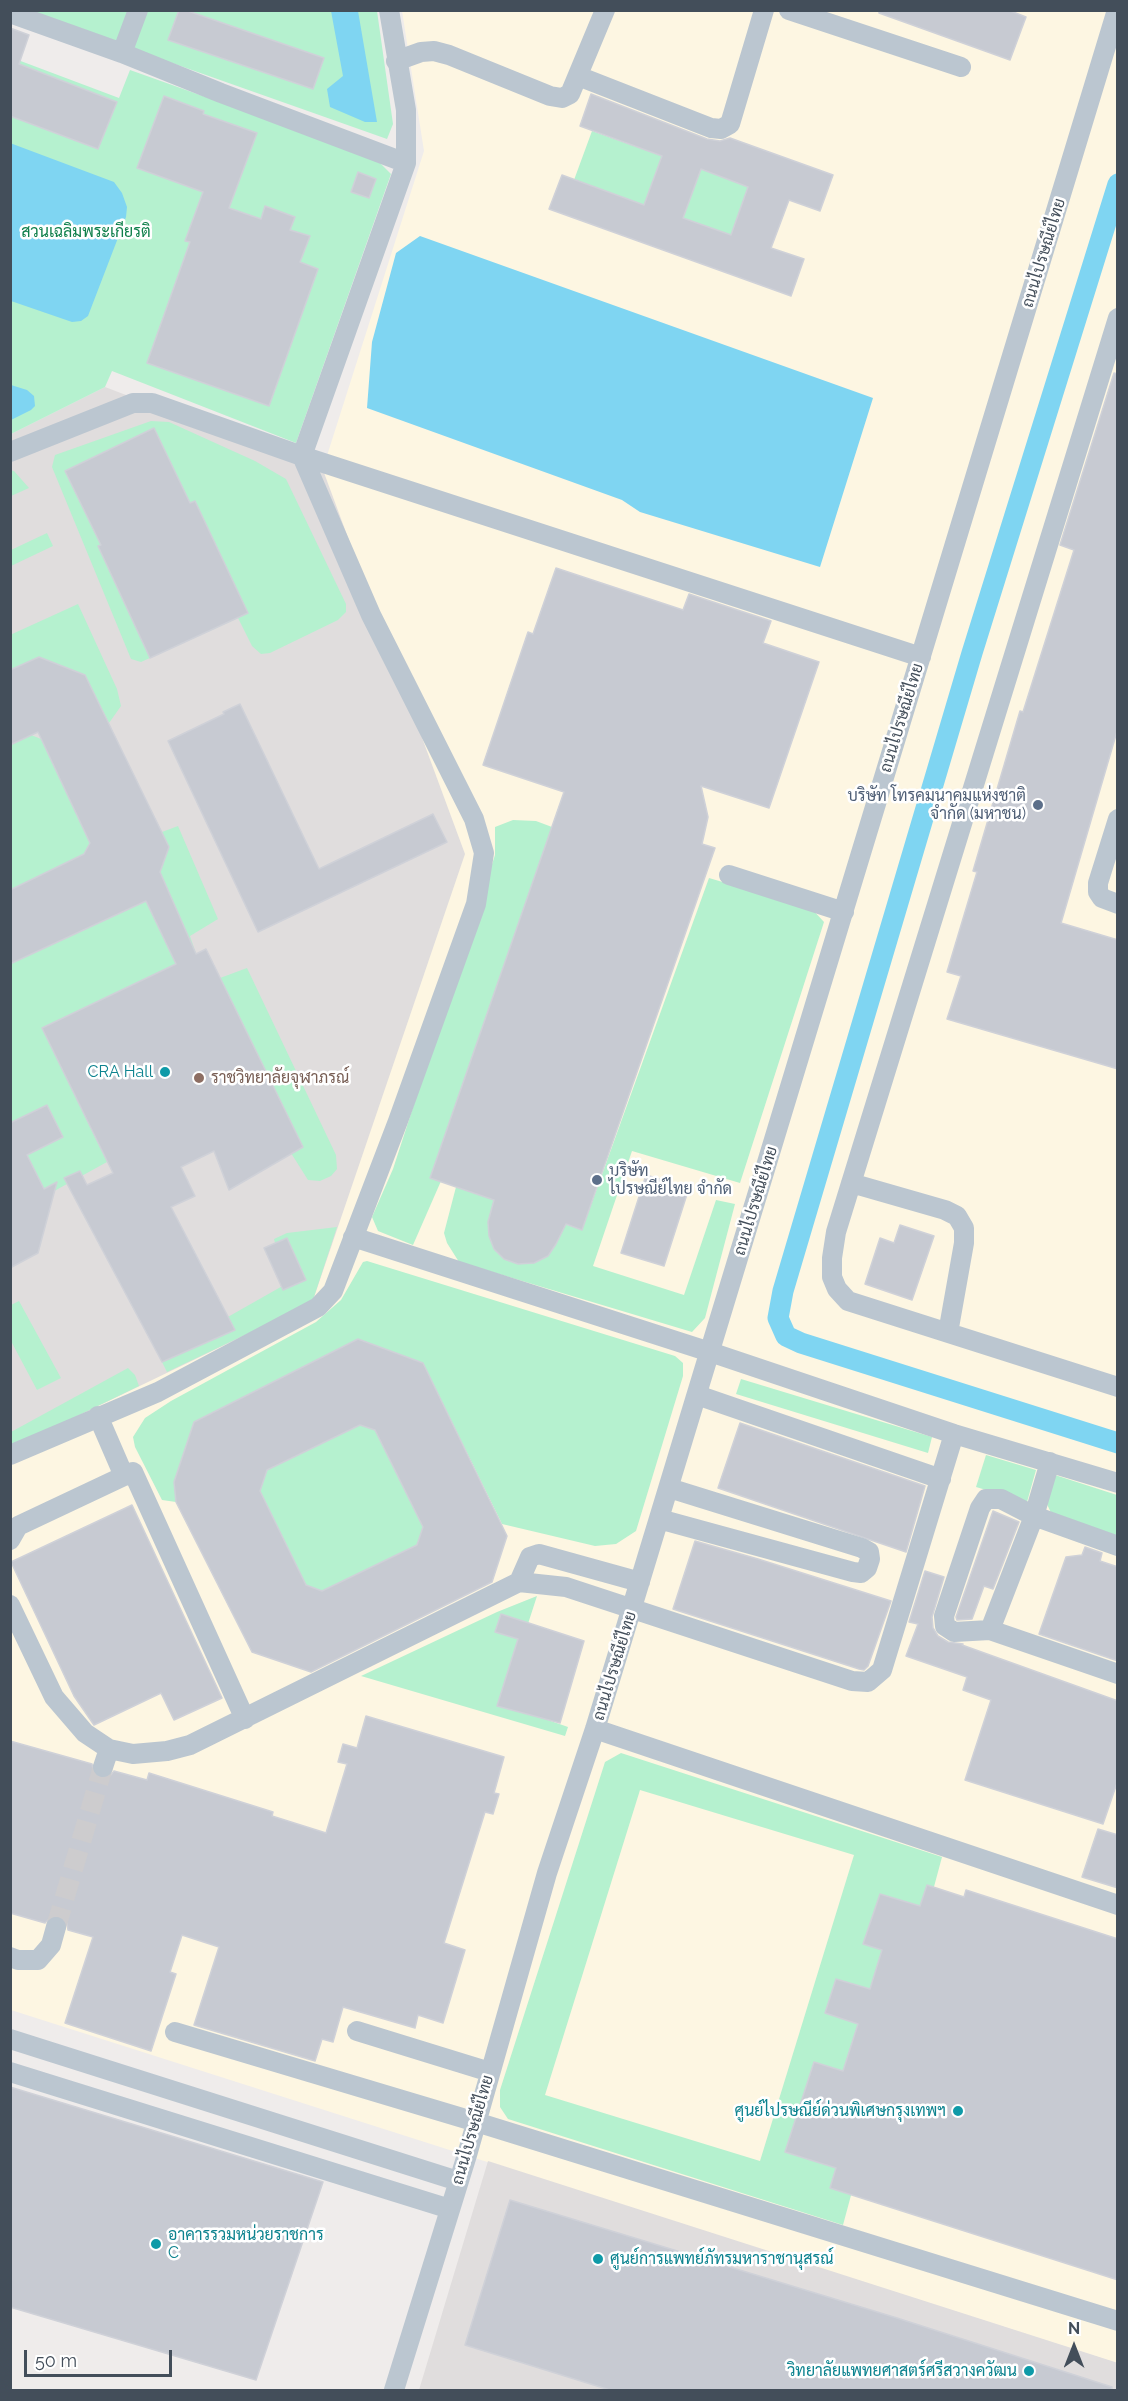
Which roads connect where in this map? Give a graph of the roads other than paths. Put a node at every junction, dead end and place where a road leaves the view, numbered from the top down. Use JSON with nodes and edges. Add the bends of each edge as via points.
{"nodes":[{"id":1,"x":138,"y":10,"type":"edge"},
{"id":2,"x":389,"y":10,"type":"edge"},
{"id":3,"x":605,"y":10,"type":"edge"},
{"id":4,"x":764,"y":10,"type":"edge"},
{"id":5,"x":789,"y":10,"type":"edge"},
{"id":6,"x":1117,"y":10,"type":"edge"},
{"id":7,"x":10,"y":13,"type":"edge"},
{"id":8,"x":122,"y":53,"type":"junction"},
{"id":9,"x":396,"y":61,"type":"junction"},
{"id":10,"x":961,"y":68,"type":"dead end"},
{"id":11,"x":578,"y":76,"type":"junction"},
{"id":12,"x":406,"y":163,"type":"junction"},
{"id":13,"x":1118,"y":318,"type":"edge"},
{"id":14,"x":10,"y":452,"type":"edge"},
{"id":15,"x":302,"y":456,"type":"junction"},
{"id":16,"x":921,"y":657,"type":"junction"},
{"id":17,"x":1118,"y":819,"type":"edge"},
{"id":18,"x":729,"y":875,"type":"dead end"},
{"id":19,"x":1118,"y":904,"type":"edge"},
{"id":20,"x":844,"y":912,"type":"junction"},
{"id":21,"x":851,"y":1183,"type":"junction"},
{"id":22,"x":353,"y":1237,"type":"junction"},
{"id":23,"x":948,"y":1333,"type":"junction"},
{"id":24,"x":710,"y":1352,"type":"junction"},
{"id":25,"x":1118,"y":1387,"type":"edge"},
{"id":26,"x":697,"y":1395,"type":"junction"},
{"id":27,"x":98,"y":1416,"type":"junction"},
{"id":28,"x":954,"y":1434,"type":"junction"},
{"id":29,"x":10,"y":1455,"type":"edge"},
{"id":30,"x":1050,"y":1462,"type":"junction"},
{"id":31,"x":124,"y":1476,"type":"junction"},
{"id":32,"x":941,"y":1479,"type":"junction"},
{"id":33,"x":1118,"y":1483,"type":"edge"},
{"id":34,"x":669,"y":1488,"type":"junction"},
{"id":35,"x":1034,"y":1516,"type":"junction"},
{"id":36,"x":659,"y":1519,"type":"junction"},
{"id":37,"x":10,"y":1540,"type":"edge"},
{"id":38,"x":1118,"y":1546,"type":"edge"},
{"id":39,"x":519,"y":1582,"type":"junction"},
{"id":40,"x":640,"y":1582,"type":"junction"},
{"id":41,"x":10,"y":1605,"type":"edge"},
{"id":42,"x":632,"y":1608,"type":"junction"},
{"id":43,"x":990,"y":1630,"type":"junction"},
{"id":44,"x":1118,"y":1674,"type":"edge"},
{"id":45,"x":245,"y":1719,"type":"junction"},
{"id":46,"x":596,"y":1728,"type":"junction"},
{"id":47,"x":1118,"y":1905,"type":"edge"},
{"id":48,"x":56,"y":1927,"type":"tunnel mouth"},
{"id":49,"x":10,"y":1957,"type":"edge"},
{"id":50,"x":357,"y":2031,"type":"dead end"},
{"id":51,"x":175,"y":2032,"type":"dead end"},
{"id":52,"x":10,"y":2039,"type":"edge"},
{"id":53,"x":10,"y":2072,"type":"edge"},
{"id":54,"x":490,"y":2072,"type":"junction"},
{"id":55,"x":476,"y":2122,"type":"junction"},
{"id":56,"x":390,"y":2160,"type":"junction"},
{"id":57,"x":458,"y":2181,"type":"junction"},
{"id":58,"x":384,"y":2188,"type":"junction"},
{"id":59,"x":450,"y":2208,"type":"junction"},
{"id":60,"x":1118,"y":2321,"type":"edge"},
{"id":61,"x":394,"y":2391,"type":"edge"}],
"edges":[{"from":1,"to":8,"type":"street"},
{"from":2,"to":9,"type":"street"},
{"from":3,"to":11,"type":"street"},
{"from":4,"to":11,"type":"street","via":[[730,124],[721,129]]},
{"from":5,"to":10,"type":"street"},
{"from":6,"to":16,"type":"street","name":"ถนนไปรษณีย์ไทย"},
{"from":7,"to":8,"type":"street"},
{"from":8,"to":12,"type":"street"},
{"from":9,"to":11,"type":"street","via":[[434,51],[562,98],[570,94]]},
{"from":9,"to":12,"type":"street","via":[[406,110]]},
{"from":12,"to":15,"type":"street"},
{"from":13,"to":21,"type":"street"},
{"from":14,"to":15,"type":"street","via":[[133,403],[152,403]]},
{"from":15,"to":16,"type":"street"},
{"from":15,"to":22,"type":"street","via":[[371,615],[474,819],[484,854],[476,904]]},
{"from":16,"to":20,"type":"street","name":"ถนนไปรษณีย์ไทย"},
{"from":17,"to":19,"type":"street","via":[[1098,892],[1102,898]]},
{"from":18,"to":20,"type":"street"},
{"from":20,"to":24,"type":"street","name":"ถนนไปรษณีย์ไทย"},
{"from":21,"to":23,"type":"street","via":[[831,1258],[837,1289],[848,1301]]},
{"from":21,"to":23,"type":"street","via":[[957,1216],[964,1228],[964,1243]]},
{"from":22,"to":24,"type":"street"},
{"from":22,"to":27,"type":"street","via":[[333,1291],[318,1307],[158,1392]]},
{"from":23,"to":25,"type":"street"},
{"from":24,"to":26,"type":"street","name":"ถนนไปรษณีย์ไทย"},
{"from":24,"to":28,"type":"street"},
{"from":26,"to":32,"type":"street"},
{"from":26,"to":34,"type":"street","name":"ถนนไปรษณีย์ไทย"},
{"from":27,"to":29,"type":"street"},
{"from":27,"to":31,"type":"street"},
{"from":28,"to":30,"type":"street"},
{"from":28,"to":32,"type":"street"},
{"from":30,"to":33,"type":"street"},
{"from":30,"to":35,"type":"street"},
{"from":31,"to":37,"type":"street","via":[[18,1526]]},
{"from":31,"to":45,"type":"street","via":[[133,1472]]},
{"from":32,"to":42,"type":"street","via":[[882,1670],[868,1682],[852,1681]]},
{"from":34,"to":36,"type":"street","name":"ถนนไปรษณีย์ไทย"},
{"from":34,"to":36,"type":"street","via":[[862,1548],[869,1552],[870,1559],[861,1573],[853,1572]]},
{"from":35,"to":38,"type":"street"},
{"from":35,"to":43,"type":"street"},
{"from":35,"to":43,"type":"street","via":[[1001,1499],[986,1499],[980,1508],[944,1616],[945,1626],[954,1632]]},
{"from":36,"to":40,"type":"street","name":"ถนนไปรษณีย์ไทย"},
{"from":39,"to":40,"type":"street","via":[[530,1557],[539,1554]]},
{"from":39,"to":42,"type":"street","via":[[566,1587]]},
{"from":39,"to":45,"type":"street"},
{"from":40,"to":42,"type":"street","name":"ถนนไปรษณีย์ไทย"},
{"from":41,"to":45,"type":"street","via":[[54,1697],[106,1758],[190,1745]]},
{"from":42,"to":46,"type":"street","name":"ถนนไปรษณีย์ไทย"},
{"from":43,"to":44,"type":"street"},
{"from":46,"to":47,"type":"street"},
{"from":46,"to":54,"type":"street","name":"ถนนไปรษณีย์ไทย","via":[[547,1873]]},
{"from":48,"to":49,"type":"street","via":[[51,1945],[38,1960]]},
{"from":50,"to":54,"type":"street"},
{"from":51,"to":55,"type":"street"},
{"from":52,"to":56,"type":"street"},
{"from":53,"to":58,"type":"street"},
{"from":54,"to":55,"type":"street","name":"ถนนไปรษณีย์ไทย"},
{"from":55,"to":57,"type":"street","name":"ถนนไปรษณีย์ไทย"},
{"from":55,"to":60,"type":"street"},
{"from":56,"to":57,"type":"street"},
{"from":56,"to":58,"type":"street","via":[[395,2176]]},
{"from":57,"to":59,"type":"street","name":"ถนนไปรษณีย์ไทย"},
{"from":58,"to":59,"type":"street"},
{"from":59,"to":61,"type":"street","name":"ถนนไปรษณีย์ไทย"}]}
